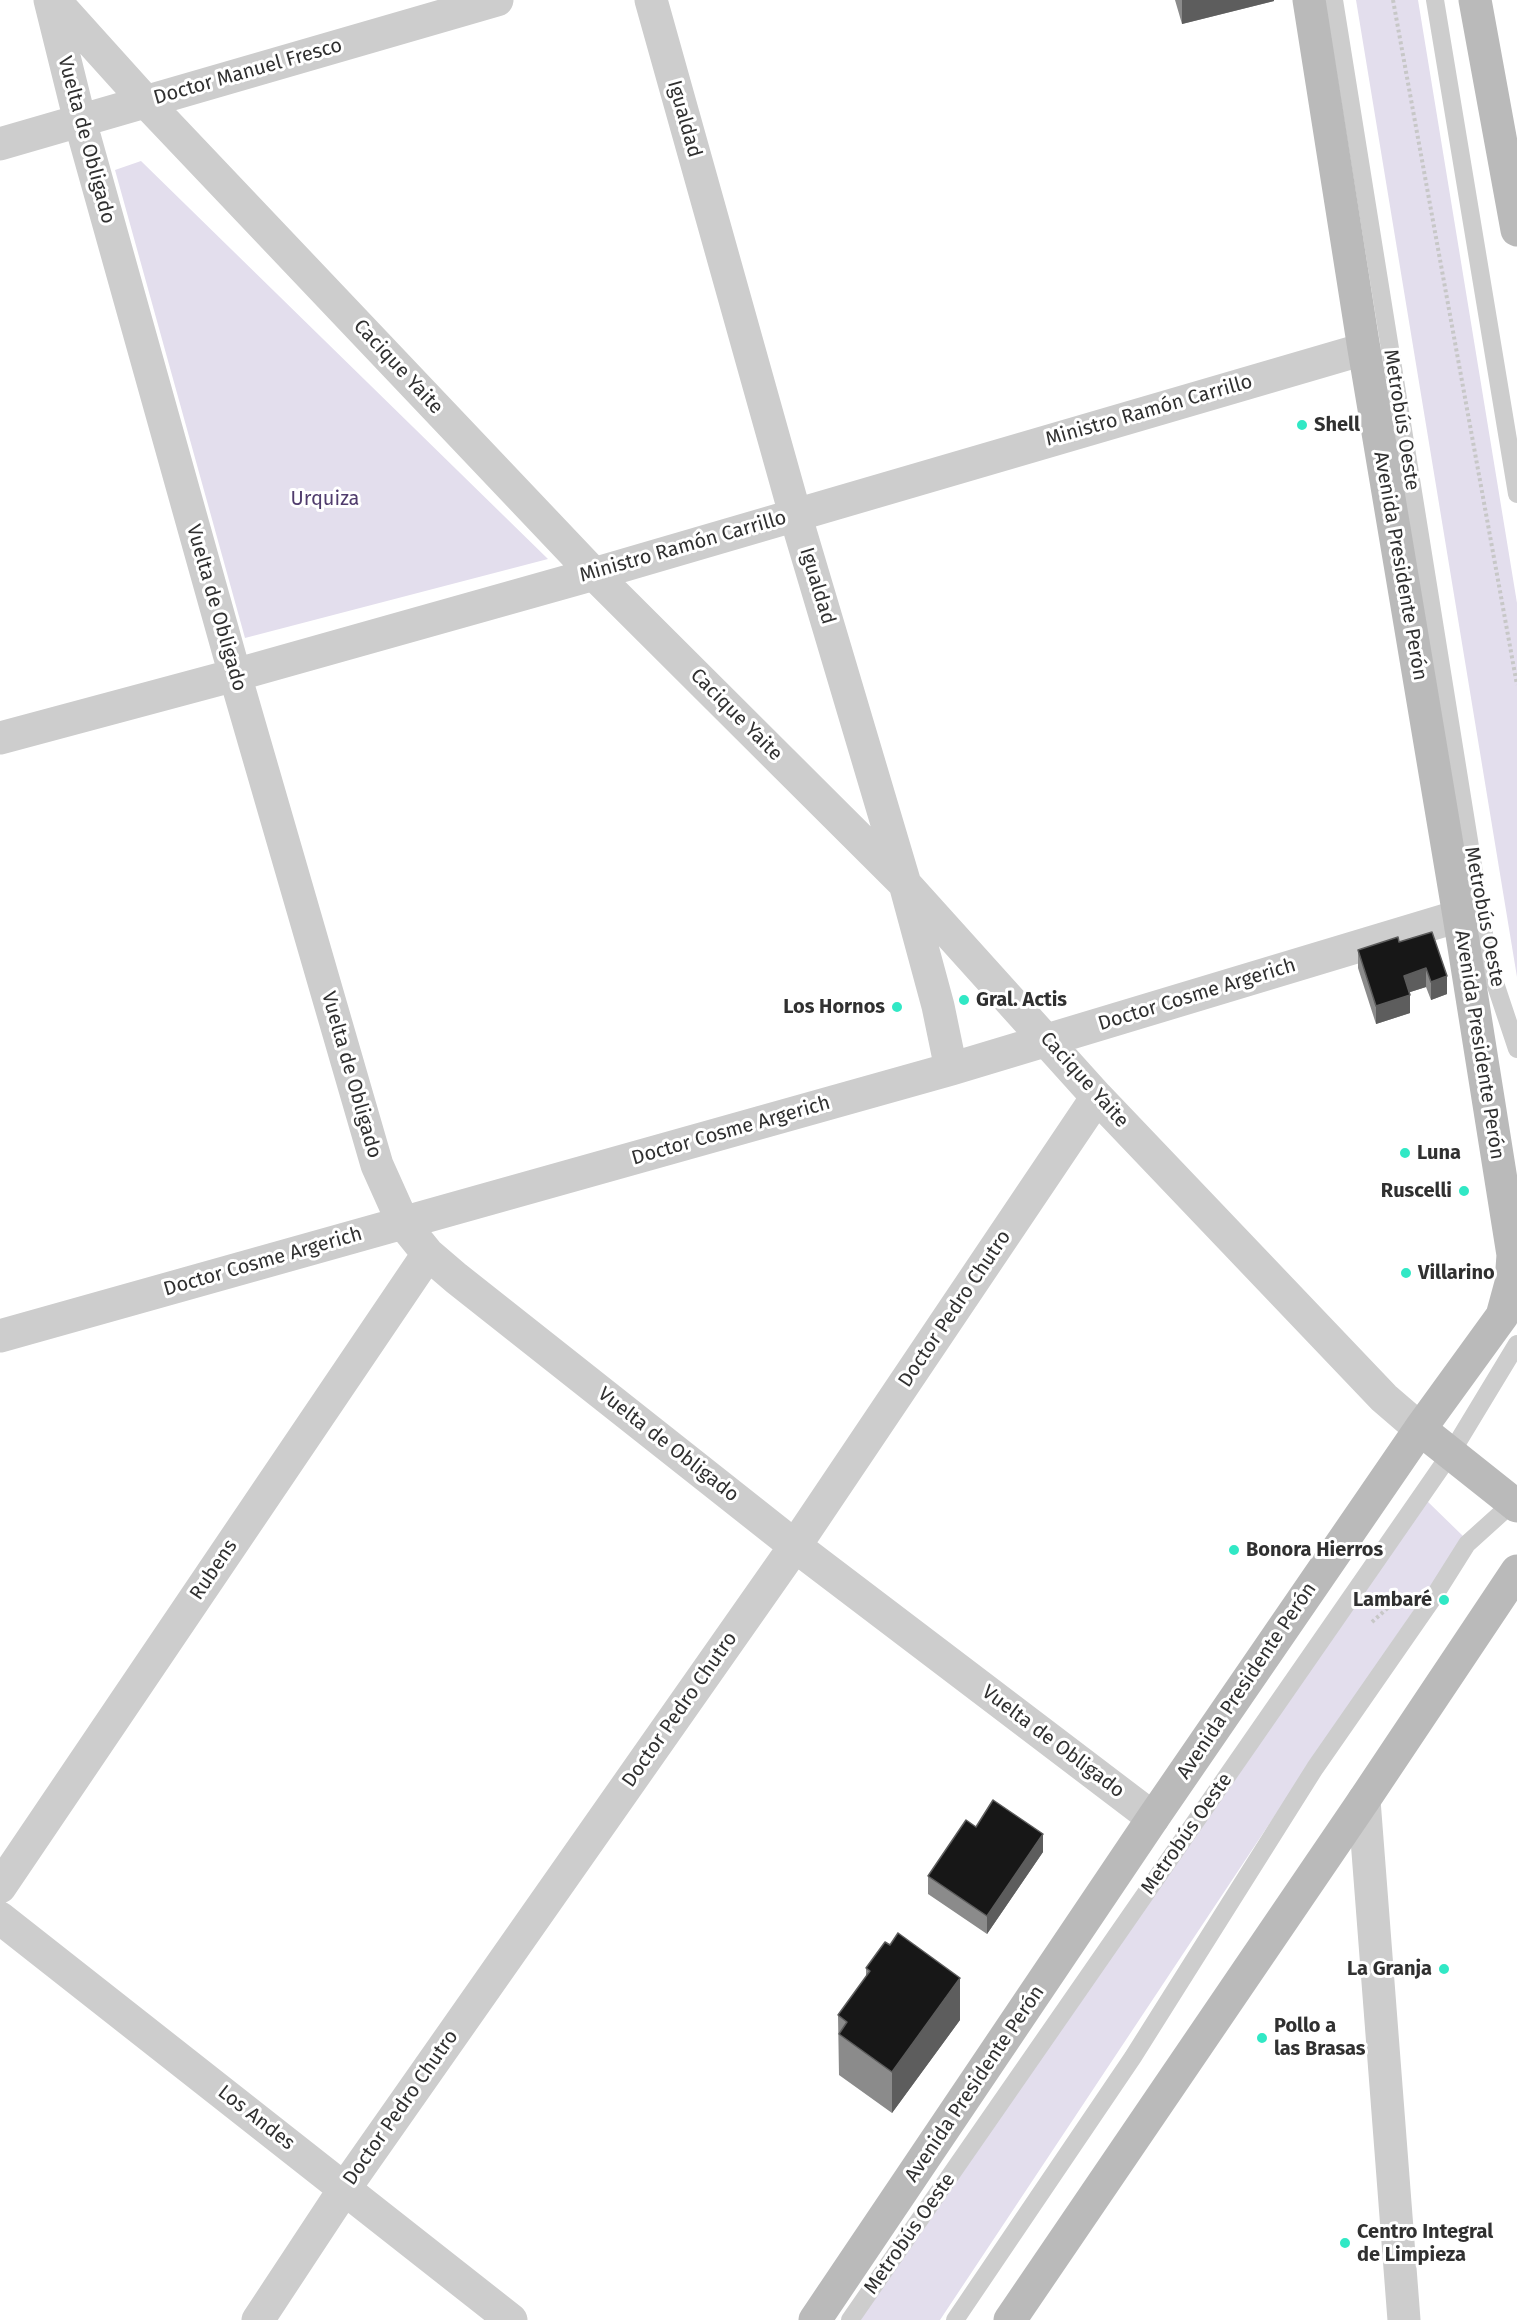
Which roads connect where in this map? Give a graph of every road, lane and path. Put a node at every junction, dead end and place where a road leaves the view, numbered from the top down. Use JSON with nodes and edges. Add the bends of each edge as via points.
{"nodes":[{"id":1,"x":52,"y":0,"type":"edge"},
{"id":2,"x":497,"y":0,"type":"edge"},
{"id":3,"x":651,"y":0,"type":"edge"},
{"id":4,"x":1310,"y":0,"type":"edge"},
{"id":5,"x":1334,"y":0,"type":"edge"},
{"id":6,"x":1393,"y":0,"type":"edge"},
{"id":7,"x":1435,"y":0,"type":"edge"},
{"id":8,"x":1475,"y":0,"type":"edge"},
{"id":9,"x":146,"y":102,"type":"junction"},
{"id":10,"x":80,"y":121,"type":"junction"},
{"id":11,"x":0,"y":144,"type":"edge"},
{"id":12,"x":1517,"y":230,"type":"edge"},
{"id":13,"x":1364,"y":349,"type":"junction"},
{"id":14,"x":1517,"y":494,"type":"edge"},
{"id":15,"x":795,"y":514,"type":"junction"},
{"id":16,"x":594,"y":574,"type":"junction"},
{"id":17,"x":234,"y":675,"type":"junction"},
{"id":18,"x":1517,"y":685,"type":"edge"},
{"id":19,"x":0,"y":738,"type":"edge"},
{"id":20,"x":905,"y":884,"type":"junction"},
{"id":21,"x":1459,"y":916,"type":"junction"},
{"id":22,"x":1048,"y":1040,"type":"junction"},
{"id":23,"x":1517,"y":1049,"type":"edge"},
{"id":24,"x":951,"y":1069,"type":"junction"},
{"id":25,"x":1097,"y":1097,"type":"junction"},
{"id":26,"x":403,"y":1223,"type":"junction"},
{"id":27,"x":428,"y":1254,"type":"junction"},
{"id":28,"x":1512,"y":1325,"type":"edge"},
{"id":29,"x":0,"y":1336,"type":"edge"},
{"id":30,"x":1420,"y":1429,"type":"junction"},
{"id":31,"x":1451,"y":1453,"type":"junction"},
{"id":32,"x":1516,"y":1503,"type":"edge"},
{"id":33,"x":795,"y":1546,"type":"junction"},
{"id":34,"x":1517,"y":1570,"type":"edge"},
{"id":35,"x":1364,"y":1800,"type":"junction"},
{"id":36,"x":1153,"y":1818,"type":"junction"},
{"id":37,"x":0,"y":1887,"type":"edge"},
{"id":38,"x":0,"y":1918,"type":"edge"},
{"id":39,"x":345,"y":2188,"type":"junction"},
{"id":40,"x":258,"y":2320,"type":"edge"},
{"id":41,"x":511,"y":2320,"type":"edge"},
{"id":42,"x":816,"y":2320,"type":"edge"},
{"id":43,"x":850,"y":2320,"type":"edge"},
{"id":44,"x":955,"y":2320,"type":"edge"},
{"id":45,"x":1010,"y":2320,"type":"edge"},
{"id":46,"x":1404,"y":2320,"type":"edge"}],
"edges":[{"from":1,"to":9,"type":"street","name":"Cacique Yaite"},
{"from":1,"to":10,"type":"street","name":"Vuelta de Obligado"},
{"from":2,"to":9,"type":"street","name":"Doctor Manuel Fresco"},
{"from":3,"to":15,"type":"street","name":"Igualdad"},
{"from":4,"to":13,"type":"main road","name":"Avenida Presidente Perón"},
{"from":5,"to":23,"type":"lane","name":"Metrobús Oeste","via":[[1489,965]]},
{"from":6,"to":18,"type":"path"},
{"from":7,"to":14,"type":"lane"},
{"from":8,"to":12,"type":"main road"},
{"from":9,"to":10,"type":"street","name":"Doctor Manuel Fresco"},
{"from":9,"to":16,"type":"street","name":"Cacique Yaite"},
{"from":10,"to":11,"type":"street","name":"Doctor Manuel Fresco"},
{"from":10,"to":17,"type":"street","name":"Vuelta de Obligado"},
{"from":13,"to":15,"type":"street","name":"Ministro Ramón Carrillo"},
{"from":13,"to":21,"type":"main road","name":"Avenida Presidente Perón"},
{"from":15,"to":16,"type":"street","name":"Ministro Ramón Carrillo"},
{"from":15,"to":20,"type":"street","name":"Igualdad"},
{"from":16,"to":17,"type":"street","name":"Ministro Ramón Carrillo"},
{"from":16,"to":20,"type":"street","name":"Cacique Yaite"},
{"from":17,"to":19,"type":"street","name":"Ministro Ramón Carrillo"},
{"from":17,"to":26,"type":"street","name":"Vuelta de Obligado","via":[[376,1165]]},
{"from":20,"to":22,"type":"street","name":"Cacique Yaite"},
{"from":20,"to":24,"type":"street","name":"Igualdad"},
{"from":21,"to":22,"type":"street","name":"Doctor Cosme Argerich"},
{"from":21,"to":28,"type":"main road","name":"Avenida Presidente Perón","via":[[1513,1255]]},
{"from":22,"to":24,"type":"street","name":"Doctor Cosme Argerich"},
{"from":22,"to":25,"type":"street","name":"Cacique Yaite"},
{"from":24,"to":26,"type":"street","name":"Doctor Cosme Argerich"},
{"from":25,"to":30,"type":"street","name":"Cacique Yaite","via":[[1384,1398]]},
{"from":25,"to":33,"type":"street","name":"Doctor Pedro Chutro"},
{"from":26,"to":27,"type":"street","name":"Vuelta de Obligado"},
{"from":26,"to":29,"type":"street","name":"Doctor Cosme Argerich"},
{"from":27,"to":33,"type":"street","name":"Vuelta de Obligado"},
{"from":27,"to":37,"type":"street","name":"Rubens"},
{"from":28,"to":30,"type":"main road","name":"Avenida Presidente Perón"},
{"from":28,"to":31,"type":"lane","name":"Metrobús Oeste"},
{"from":30,"to":31,"type":"main road"},
{"from":30,"to":36,"type":"main road","name":"Avenida Presidente Perón"},
{"from":31,"to":32,"type":"main road"},
{"from":31,"to":43,"type":"lane","name":"Metrobús Oeste"},
{"from":32,"to":44,"type":"lane","via":[[1467,1544],[1316,1768],[1133,2057]]},
{"from":33,"to":36,"type":"street","name":"Vuelta de Obligado"},
{"from":33,"to":39,"type":"street","name":"Doctor Pedro Chutro"},
{"from":34,"to":35,"type":"main road"},
{"from":35,"to":45,"type":"main road"},
{"from":35,"to":46,"type":"street"},
{"from":36,"to":42,"type":"main road","name":"Avenida Presidente Perón"},
{"from":38,"to":39,"type":"street","name":"Los Andes"},
{"from":39,"to":40,"type":"street","name":"Doctor Pedro Chutro"},
{"from":39,"to":41,"type":"street","name":"Los Andes"}]}
